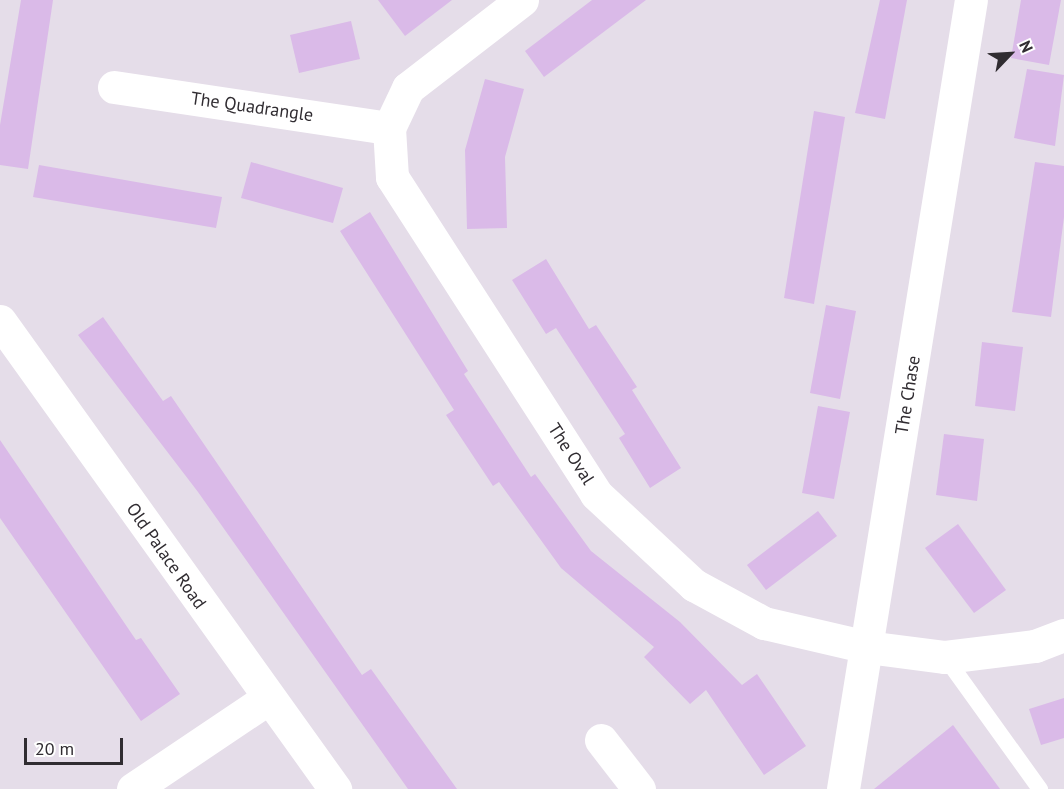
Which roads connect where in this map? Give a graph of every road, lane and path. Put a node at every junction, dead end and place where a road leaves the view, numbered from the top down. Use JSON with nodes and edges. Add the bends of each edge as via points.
{"nodes":[{"id":1,"x":522,"y":0,"type":"edge"},
{"id":2,"x":971,"y":0,"type":"edge"},
{"id":3,"x":114,"y":87,"type":"dead end"},
{"id":4,"x":389,"y":128,"type":"junction"},
{"id":5,"x":0,"y":321,"type":"edge"},
{"id":6,"x":1064,"y":635,"type":"edge"},
{"id":7,"x":867,"y":647,"type":"junction"},
{"id":8,"x":945,"y":657,"type":"junction"},
{"id":9,"x":267,"y":699,"type":"junction"},
{"id":10,"x":601,"y":740,"type":"dead end"},
{"id":11,"x":133,"y":789,"type":"edge"},
{"id":12,"x":335,"y":789,"type":"edge"},
{"id":13,"x":639,"y":789,"type":"edge"},
{"id":14,"x":843,"y":789,"type":"edge"},
{"id":15,"x":1040,"y":789,"type":"edge"}],
"edges":[{"from":1,"to":4,"type":"street","name":"The Oval","via":[[408,88]]},
{"from":2,"to":7,"type":"street","name":"The Chase"},
{"from":3,"to":4,"type":"street","name":"The Quadrangle"},
{"from":4,"to":7,"type":"street","name":"The Oval","via":[[392,177],[596,494],[650,549],[729,607],[764,623]]},
{"from":5,"to":9,"type":"street","name":"Old Palace Road"},
{"from":6,"to":8,"type":"street","name":"The Oval","via":[[1035,646]]},
{"from":7,"to":8,"type":"street","name":"The Oval"},
{"from":7,"to":14,"type":"street","name":"The Chase"},
{"from":8,"to":15,"type":"lane"},
{"from":9,"to":11,"type":"street"},
{"from":9,"to":12,"type":"street","name":"Old Palace Road"},
{"from":10,"to":13,"type":"street"}]}
